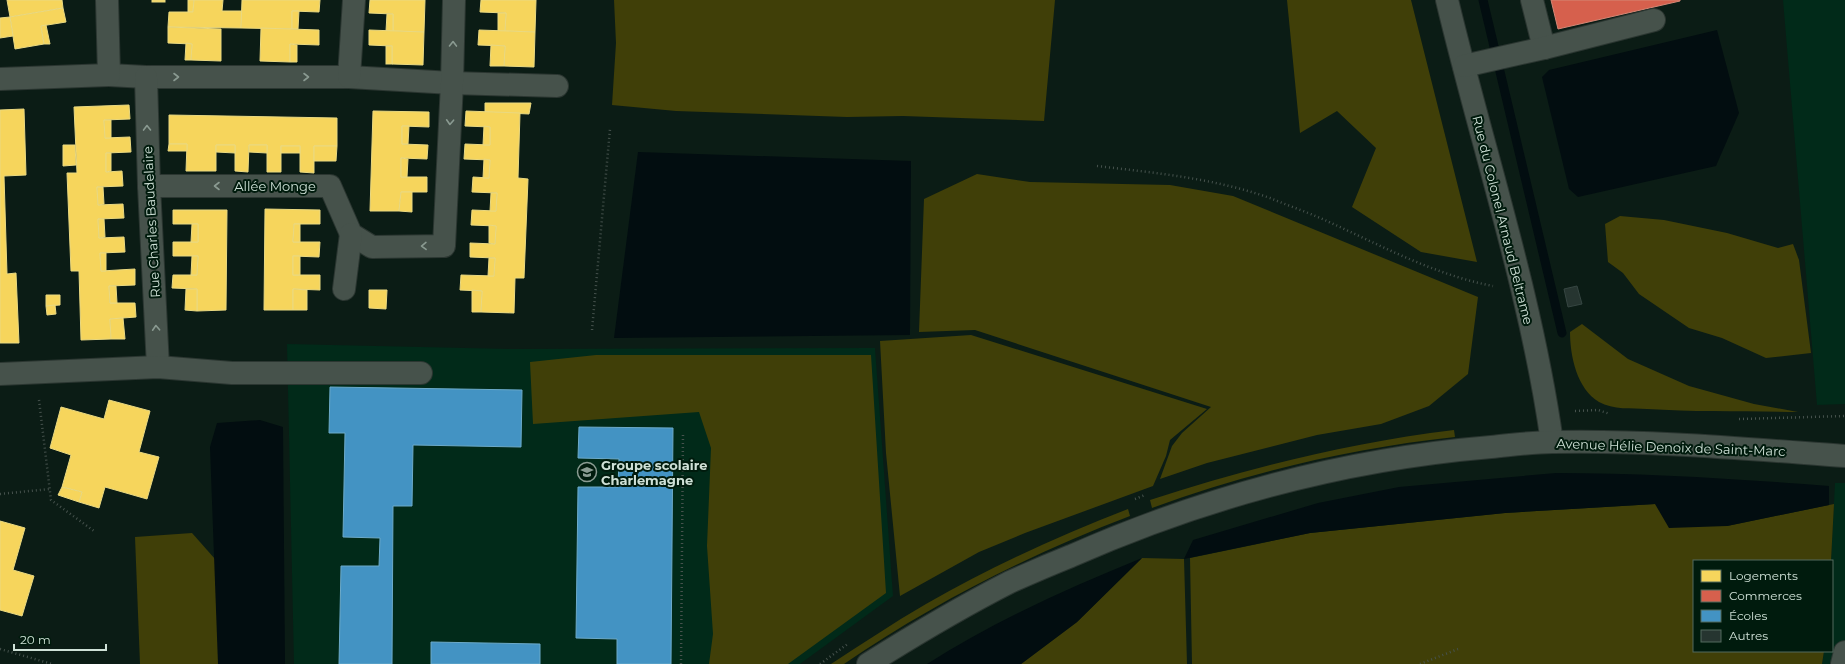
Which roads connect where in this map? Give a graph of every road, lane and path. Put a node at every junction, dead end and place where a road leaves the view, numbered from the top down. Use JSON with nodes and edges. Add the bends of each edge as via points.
{"nodes":[{"id":1,"x":107,"y":0,"type":"edge"},
{"id":2,"x":354,"y":0,"type":"edge"},
{"id":3,"x":454,"y":0,"type":"edge"},
{"id":4,"x":1447,"y":0,"type":"edge"},
{"id":5,"x":1532,"y":0,"type":"edge"},
{"id":6,"x":1654,"y":20,"type":"dead end"},
{"id":7,"x":1544,"y":48,"type":"junction"},
{"id":8,"x":1464,"y":66,"type":"junction"},
{"id":9,"x":109,"y":75,"type":"junction"},
{"id":10,"x":146,"y":77,"type":"junction"},
{"id":11,"x":349,"y":77,"type":"junction"},
{"id":12,"x":0,"y":79,"type":"edge"},
{"id":13,"x":452,"y":83,"type":"junction"},
{"id":14,"x":557,"y":86,"type":"dead end"},
{"id":15,"x":610,"y":129,"type":"dead end"},
{"id":16,"x":1097,"y":166,"type":"dead end"},
{"id":17,"x":149,"y":186,"type":"junction"},
{"id":18,"x":351,"y":234,"type":"junction"},
{"id":19,"x":1493,"y":286,"type":"dead end"},
{"id":20,"x":344,"y":289,"type":"dead end"},
{"id":21,"x":592,"y":330,"type":"dead end"},
{"id":22,"x":158,"y":367,"type":"junction"},
{"id":23,"x":35,"y":373,"type":"junction"},
{"id":24,"x":421,"y":373,"type":"dead end"},
{"id":25,"x":0,"y":374,"type":"edge"},
{"id":26,"x":1845,"y":416,"type":"edge"},
{"id":27,"x":1734,"y":419,"type":"dead end"},
{"id":28,"x":684,"y":433,"type":"dead end"},
{"id":29,"x":1552,"y":442,"type":"junction"},
{"id":30,"x":1845,"y":456,"type":"edge"},
{"id":31,"x":50,"y":489,"type":"junction"},
{"id":32,"x":0,"y":494,"type":"edge"},
{"id":33,"x":94,"y":531,"type":"dead end"},
{"id":34,"x":0,"y":649,"type":"edge"},
{"id":35,"x":1458,"y":649,"type":"dead end"},
{"id":36,"x":1845,"y":652,"type":"edge"},
{"id":37,"x":52,"y":664,"type":"edge"},
{"id":38,"x":681,"y":664,"type":"edge"},
{"id":39,"x":868,"y":664,"type":"edge"},
{"id":40,"x":1420,"y":664,"type":"edge"},
{"id":41,"x":1842,"y":664,"type":"edge"}],
"edges":[{"from":1,"to":9,"type":"street"},
{"from":2,"to":11,"type":"street"},
{"from":13,"to":3,"type":"street","one_way":true},
{"from":4,"to":8,"type":"street","name":"Rue du Colonel Arnaud Beltrame"},
{"from":5,"to":7,"type":"street"},
{"from":6,"to":7,"type":"street"},
{"from":7,"to":8,"type":"street"},
{"from":8,"to":29,"type":"street","name":"Rue du Colonel Arnaud Beltrame","via":[[1508,230],[1546,398]]},
{"from":9,"to":10,"type":"street"},
{"from":9,"to":12,"type":"street"},
{"from":10,"to":11,"type":"street","one_way":true},
{"from":17,"to":10,"type":"street","name":"Rue Charles Baudelaire","one_way":true},
{"from":11,"to":13,"type":"street"},
{"from":13,"to":14,"type":"street"},
{"from":13,"to":18,"type":"street","one_way":true,"via":[[444,246],[372,247]]},
{"from":15,"to":21,"type":"path"},
{"from":16,"to":19,"type":"path","via":[[1210,180],[1269,198],[1389,251],[1463,279]]},
{"from":18,"to":17,"type":"street","name":"Allée Monge","one_way":true,"via":[[330,186]]},
{"from":22,"to":17,"type":"street","name":"Rue Charles Baudelaire","one_way":true},
{"from":18,"to":20,"type":"street"},
{"from":22,"to":23,"type":"street"},
{"from":22,"to":24,"type":"street","via":[[232,373]]},
{"from":23,"to":25,"type":"street"},
{"from":23,"to":31,"type":"path"},
{"from":26,"to":27,"type":"path"},
{"from":28,"to":38,"type":"path"},
{"from":29,"to":30,"type":"street","name":"Avenue Hélie Denoix de Saint-Marc","via":[[1657,444]]},
{"from":29,"to":39,"type":"street","name":"Avenue Hélie Denoix de Saint-Marc","via":[[1386,459],[1298,478],[1222,499],[1141,527],[1012,582],[941,619]]},
{"from":31,"to":32,"type":"path"},
{"from":31,"to":33,"type":"path","via":[[52,500]]},
{"from":34,"to":37,"type":"path"},
{"from":35,"to":40,"type":"path"},
{"from":36,"to":41,"type":"street"}]}
